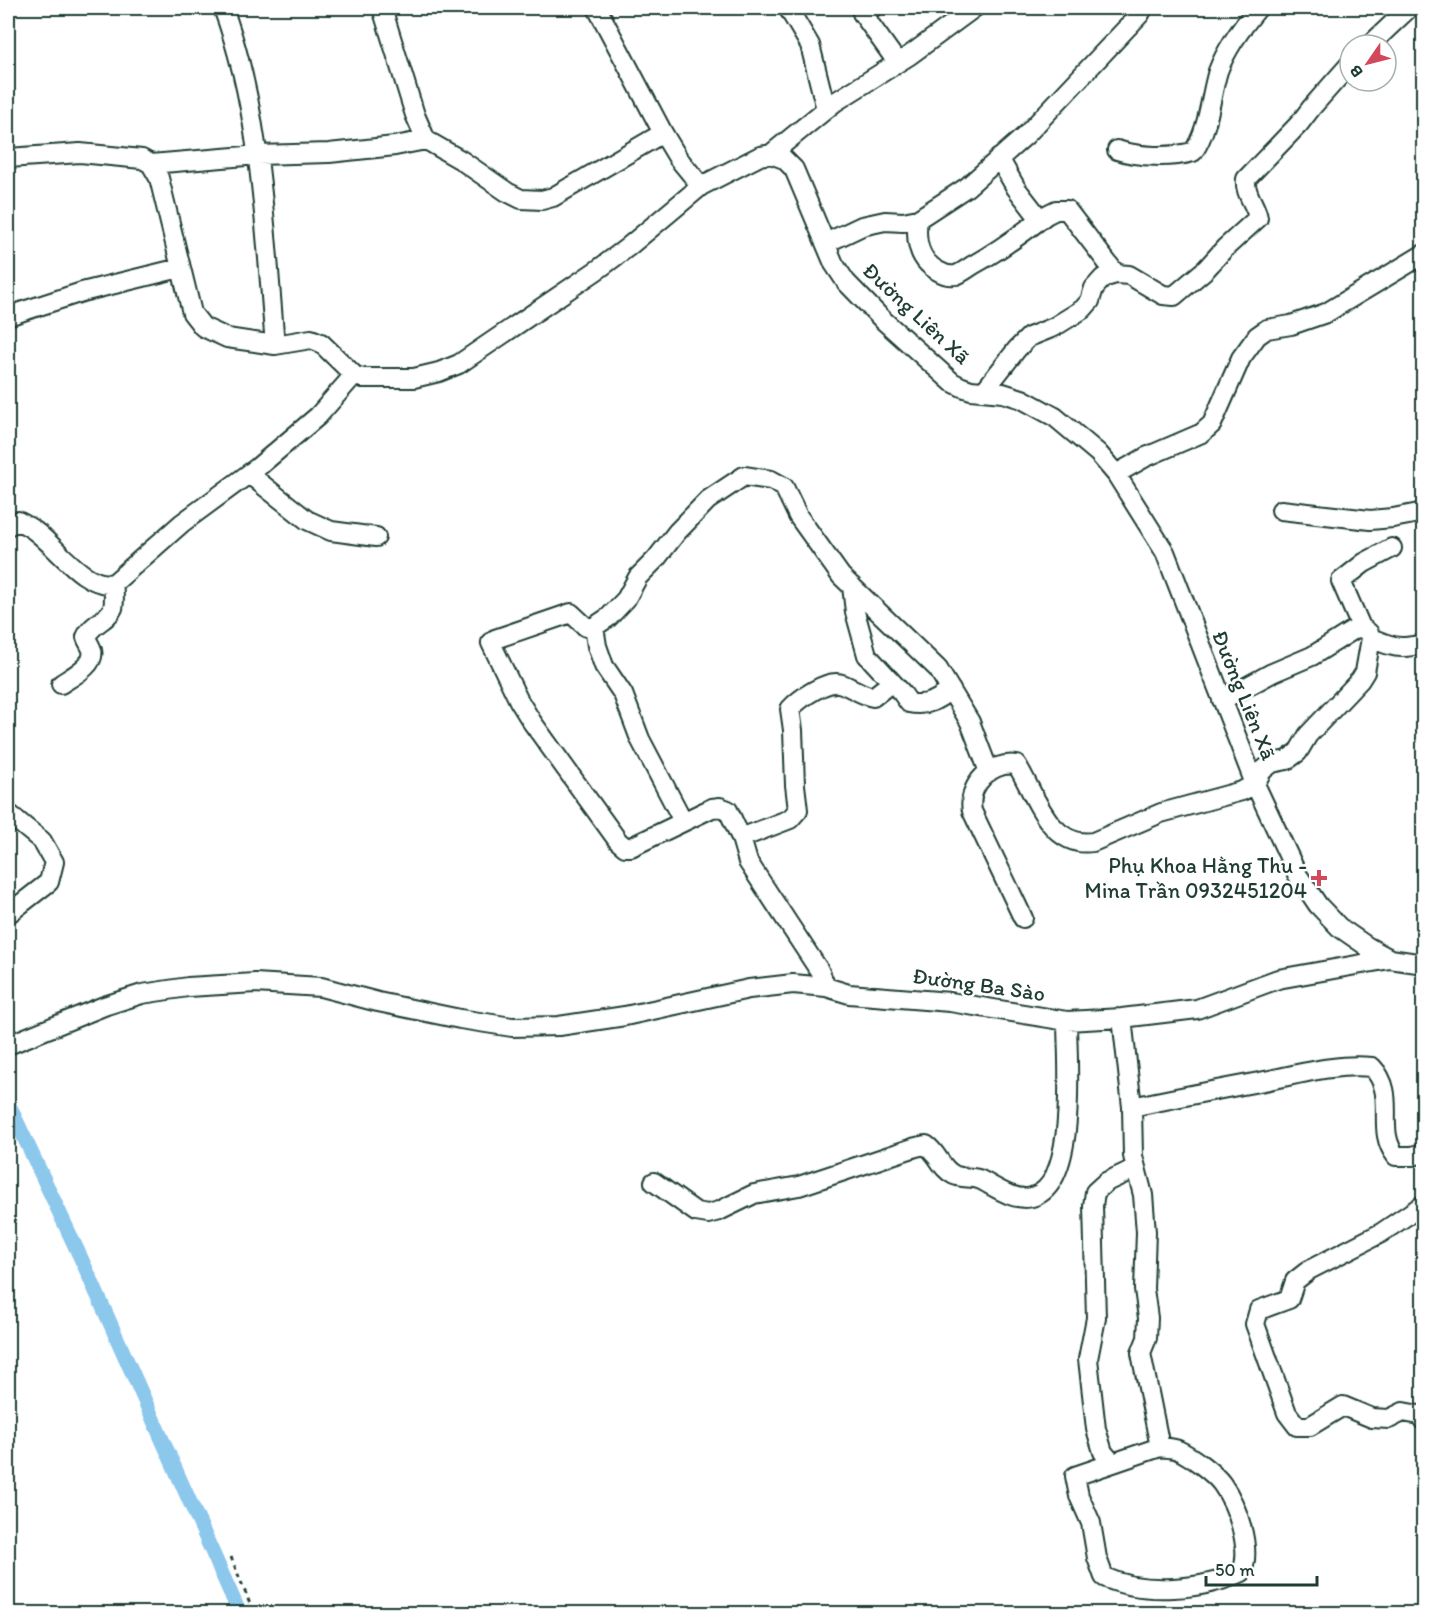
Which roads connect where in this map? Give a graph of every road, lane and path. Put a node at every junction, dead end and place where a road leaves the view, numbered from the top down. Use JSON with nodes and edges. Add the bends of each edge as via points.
{"nodes":[{"id":1,"x":223,"y":8,"type":"edge"},
{"id":2,"x":382,"y":8,"type":"edge"},
{"id":3,"x":597,"y":8,"type":"edge"},
{"id":4,"x":790,"y":8,"type":"edge"},
{"id":5,"x":872,"y":8,"type":"edge"},
{"id":6,"x":974,"y":8,"type":"edge"},
{"id":7,"x":1143,"y":8,"type":"edge"},
{"id":8,"x":1258,"y":8,"type":"edge"},
{"id":9,"x":1409,"y":8,"type":"edge"},
{"id":10,"x":1383,"y":33,"type":"edge"},
{"id":11,"x":897,"y":62,"type":"junction"},
{"id":12,"x":1338,"y":78,"type":"edge"},
{"id":13,"x":826,"y":109,"type":"junction"},
{"id":14,"x":663,"y":133,"type":"junction"},
{"id":15,"x":426,"y":140,"type":"junction"},
{"id":16,"x":1116,"y":150,"type":"dead end"},
{"id":17,"x":771,"y":154,"type":"junction"},
{"id":18,"x":258,"y":155,"type":"junction"},
{"id":19,"x":8,"y":158,"type":"edge"},
{"id":20,"x":999,"y":158,"type":"junction"},
{"id":21,"x":151,"y":164,"type":"junction"},
{"id":22,"x":701,"y":186,"type":"junction"},
{"id":23,"x":918,"y":219,"type":"junction"},
{"id":24,"x":1040,"y":219,"type":"junction"},
{"id":25,"x":826,"y":243,"type":"junction"},
{"id":26,"x":1424,"y":254,"type":"edge"},
{"id":27,"x":180,"y":268,"type":"junction"},
{"id":28,"x":1116,"y":274,"type":"junction"},
{"id":29,"x":8,"y":316,"type":"edge"},
{"id":30,"x":275,"y":345,"type":"junction"},
{"id":31,"x":354,"y":375,"type":"junction"},
{"id":32,"x":984,"y":391,"type":"junction"},
{"id":33,"x":249,"y":474,"type":"junction"},
{"id":34,"x":1116,"y":474,"type":"junction"},
{"id":35,"x":1281,"y":510,"type":"dead end"},
{"id":36,"x":1424,"y":512,"type":"edge"},
{"id":37,"x":8,"y":526,"type":"edge"},
{"id":38,"x":376,"y":537,"type":"dead end"},
{"id":39,"x":1392,"y":548,"type":"dead end"},
{"id":40,"x":114,"y":583,"type":"junction"},
{"id":41,"x":852,"y":586,"type":"junction"},
{"id":42,"x":594,"y":627,"type":"junction"},
{"id":43,"x":1366,"y":633,"type":"junction"},
{"id":44,"x":1424,"y":646,"type":"edge"},
{"id":45,"x":892,"y":682,"type":"junction"},
{"id":46,"x":61,"y":684,"type":"dead end"},
{"id":47,"x":951,"y":690,"type":"junction"},
{"id":48,"x":1222,"y":700,"type":"junction"},
{"id":49,"x":988,"y":772,"type":"junction"},
{"id":50,"x":1255,"y":784,"type":"junction"},
{"id":51,"x":8,"y":813,"type":"edge"},
{"id":52,"x":683,"y":821,"type":"junction"},
{"id":53,"x":741,"y":838,"type":"junction"},
{"id":54,"x":8,"y":914,"type":"edge"},
{"id":55,"x":1023,"y":918,"type":"dead end"},
{"id":56,"x":1390,"y":959,"type":"junction"},
{"id":57,"x":1423,"y":966,"type":"edge"},
{"id":58,"x":826,"y":987,"type":"junction"},
{"id":59,"x":1122,"y":1018,"type":"junction"},
{"id":60,"x":1067,"y":1021,"type":"junction"},
{"id":61,"x":8,"y":1045,"type":"edge"},
{"id":62,"x":1132,"y":1107,"type":"junction"},
{"id":63,"x":1424,"y":1153,"type":"edge"},
{"id":64,"x":1136,"y":1168,"type":"junction"},
{"id":65,"x":654,"y":1182,"type":"dead end"},
{"id":66,"x":1424,"y":1204,"type":"edge"},
{"id":67,"x":1424,"y":1422,"type":"edge"},
{"id":68,"x":1160,"y":1447,"type":"junction"},
{"id":69,"x":1112,"y":1463,"type":"junction"},
{"id":70,"x":231,"y":1557,"type":"dead end"},
{"id":71,"x":254,"y":1614,"type":"edge"}],
"edges":[{"from":1,"to":18,"type":"street","via":[[240,65]]},
{"from":2,"to":15,"type":"street","via":[[407,93]]},
{"from":3,"to":14,"type":"street"},
{"from":4,"to":13,"type":"street","via":[[810,45]]},
{"from":5,"to":11,"type":"street","via":[[862,14]]},
{"from":6,"to":11,"type":"street"},
{"from":7,"to":20,"type":"street","via":[[1026,135]]},
{"from":8,"to":16,"type":"street","via":[[1223,58],[1193,152],[1172,155]]},
{"from":9,"to":10,"type":"street"},
{"from":11,"to":13,"type":"street"},
{"from":12,"to":28,"type":"street","via":[[1246,179],[1245,187],[1258,218],[1199,275],[1174,296],[1163,295],[1129,275]]},
{"from":13,"to":17,"type":"street"},
{"from":14,"to":15,"type":"street","via":[[564,192],[542,200],[521,199],[507,192]]},
{"from":14,"to":22,"type":"street"},
{"from":15,"to":18,"type":"street","via":[[329,153]]},
{"from":17,"to":22,"type":"street"},
{"from":17,"to":25,"type":"street","name":"Đường Liên Xã","via":[[784,159],[794,170]]},
{"from":18,"to":21,"type":"street"},
{"from":18,"to":30,"type":"street"},
{"from":19,"to":21,"type":"street","via":[[80,153],[142,159]]},
{"from":20,"to":23,"type":"street","via":[[967,187]]},
{"from":20,"to":24,"type":"street"},
{"from":21,"to":27,"type":"street","via":[[159,178]]},
{"from":22,"to":31,"type":"street","via":[[610,261],[459,364],[414,378]]},
{"from":23,"to":24,"type":"street","via":[[916,232],[923,259],[943,274],[956,275]]},
{"from":23,"to":25,"type":"street","via":[[862,226]]},
{"from":24,"to":28,"type":"street","via":[[1056,210],[1067,210]]},
{"from":25,"to":32,"type":"street","name":"Đường Liên Xã","via":[[846,282],[883,320],[952,382]]},
{"from":26,"to":34,"type":"street","via":[[1326,314],[1266,329],[1249,344],[1212,424],[1202,434]]},
{"from":27,"to":29,"type":"street","via":[[82,292]]},
{"from":27,"to":30,"type":"street","via":[[192,313],[202,327],[227,338]]},
{"from":28,"to":32,"type":"street","via":[[1103,278],[1090,301],[1074,315],[1029,337]]},
{"from":30,"to":31,"type":"street","via":[[311,339],[321,343]]},
{"from":31,"to":33,"type":"street","via":[[318,416]]},
{"from":32,"to":34,"type":"street","name":"Đường Liên Xã","via":[[1022,399],[1055,417],[1098,453]]},
{"from":33,"to":38,"type":"street","via":[[307,520],[331,531]]},
{"from":33,"to":40,"type":"street","via":[[182,523]]},
{"from":34,"to":48,"type":"street","name":"Đường Liên Xã","via":[[1165,552]]},
{"from":35,"to":36,"type":"street","via":[[1370,520]]},
{"from":37,"to":40,"type":"street","via":[[18,521],[26,525],[83,574],[101,583]]},
{"from":39,"to":43,"type":"street","via":[[1341,581]]},
{"from":40,"to":46,"type":"street","via":[[113,608],[89,629],[86,637],[92,657]]},
{"from":41,"to":42,"type":"street","via":[[815,542],[783,487],[771,480],[744,476],[708,500],[638,577],[626,599]]},
{"from":41,"to":45,"type":"street","via":[[867,655]]},
{"from":41,"to":47,"type":"street","via":[[938,669]]},
{"from":42,"to":52,"type":"street","via":[[604,666],[623,694],[640,739]]},
{"from":42,"to":52,"type":"street","via":[[586,627],[571,614],[491,643],[532,722],[618,841],[631,847]]},
{"from":43,"to":44,"type":"street","via":[[1395,646]]},
{"from":43,"to":48,"type":"street","via":[[1341,636],[1312,656]]},
{"from":43,"to":50,"type":"street","via":[[1365,672],[1355,687],[1308,735],[1298,753],[1272,763]]},
{"from":45,"to":47,"type":"street","via":[[909,703],[921,706]]},
{"from":45,"to":53,"type":"street","via":[[873,697],[840,682],[829,683],[801,697],[790,709],[798,810],[790,819]]},
{"from":47,"to":49,"type":"street","via":[[970,722]]},
{"from":48,"to":50,"type":"street","name":"Đường Liên Xã"},
{"from":49,"to":50,"type":"street","via":[[1017,765],[1060,835],[1083,844],[1161,813]]},
{"from":49,"to":55,"type":"street","via":[[973,790],[972,811]]},
{"from":50,"to":56,"type":"street","name":"Đường Liên Xã","via":[[1297,874],[1318,905],[1340,927]]},
{"from":51,"to":54,"type":"street","via":[[42,841],[54,862],[49,882]]},
{"from":52,"to":53,"type":"street","via":[[720,807],[728,810]]},
{"from":53,"to":58,"type":"street","via":[[748,862],[819,970]]},
{"from":56,"to":57,"type":"street","name":"Đường Liên Xã"},
{"from":56,"to":59,"type":"street","name":"Đường Ba Sào","via":[[1278,979],[1197,1009]]},
{"from":58,"to":60,"type":"street","name":"Đường Ba Sào","via":[[849,994],[950,1002]]},
{"from":58,"to":61,"type":"street","name":"Đường Ba Sào","via":[[793,984],[749,989],[559,1026],[502,1025],[460,1019],[321,987],[255,983],[188,987],[142,994],[104,1006]]},
{"from":59,"to":60,"type":"street","name":"Đường Ba Sào"},
{"from":59,"to":62,"type":"street"},
{"from":60,"to":65,"type":"street","via":[[1067,1133],[1063,1156],[1051,1184],[1031,1198],[1002,1191],[979,1178],[955,1176],[926,1145],[799,1186],[754,1194],[708,1214],[696,1212]]},
{"from":62,"to":63,"type":"street","via":[[1298,1074],[1372,1067],[1382,1077],[1386,1095],[1388,1147],[1396,1156]]},
{"from":62,"to":64,"type":"street"},
{"from":64,"to":68,"type":"street","via":[[1146,1232],[1144,1289],[1148,1328],[1141,1353]]},
{"from":64,"to":69,"type":"street","via":[[1106,1182],[1095,1192],[1093,1206],[1096,1318],[1088,1359],[1096,1429],[1103,1452]]},
{"from":66,"to":67,"type":"street","via":[[1381,1233],[1309,1269],[1295,1281],[1289,1299],[1259,1310],[1255,1324],[1287,1413],[1297,1426],[1310,1426],[1343,1406],[1372,1418],[1389,1419],[1403,1412],[1419,1416]]},
{"from":68,"to":69,"type":"street"},
{"from":68,"to":69,"type":"street","via":[[1182,1452],[1221,1483],[1244,1539],[1246,1561],[1242,1572],[1185,1587],[1145,1587],[1104,1577],[1075,1476]]},
{"from":70,"to":71,"type":"path"}]}
